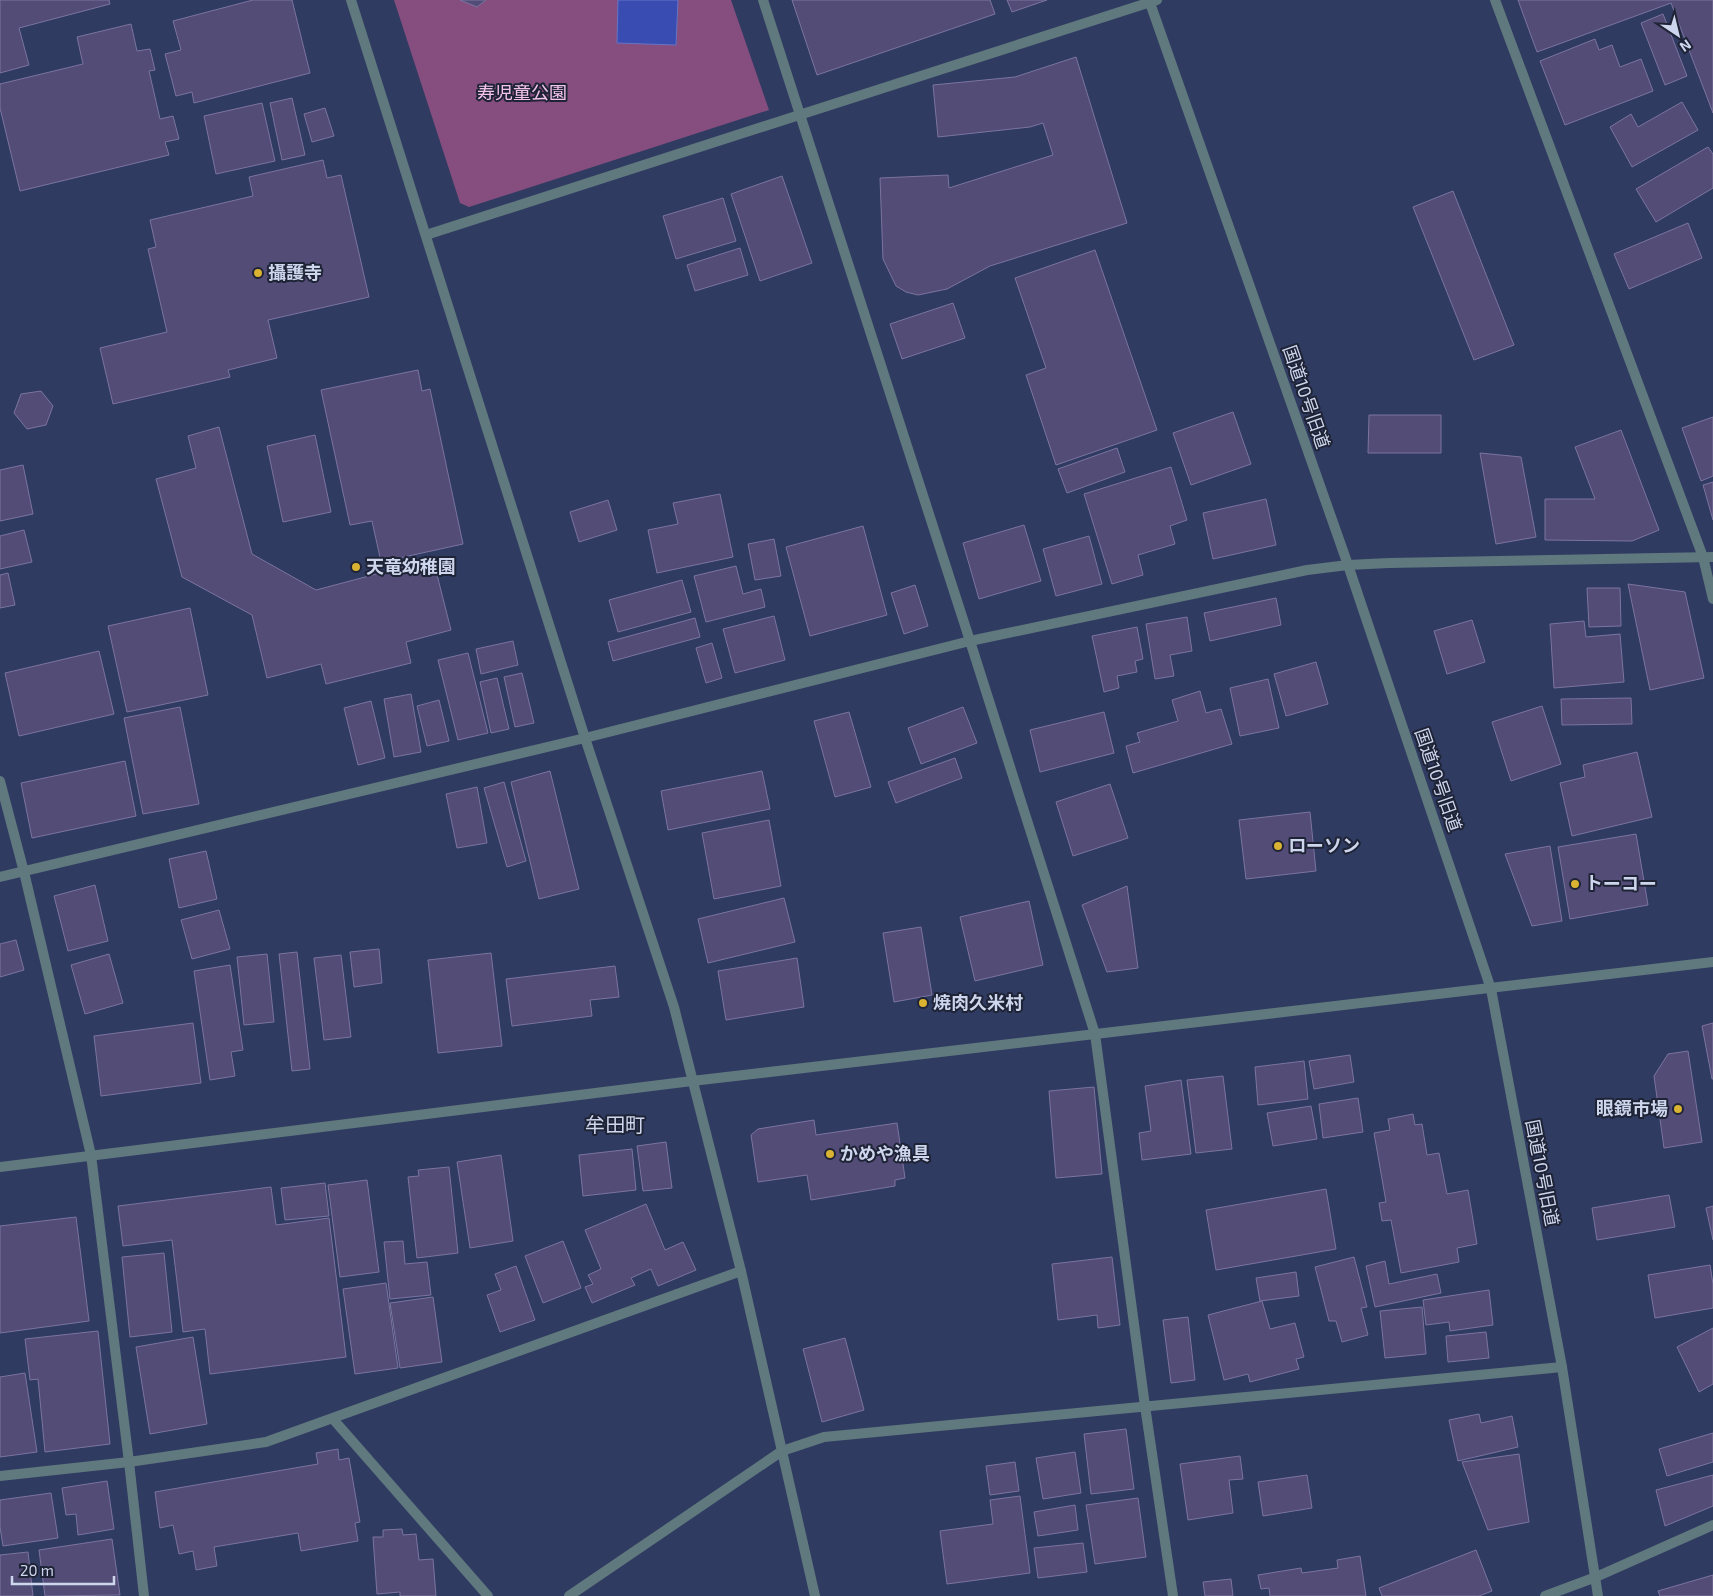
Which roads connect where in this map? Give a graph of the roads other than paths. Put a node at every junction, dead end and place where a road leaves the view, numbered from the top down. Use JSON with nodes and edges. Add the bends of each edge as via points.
{"nodes":[{"id":1,"x":350,"y":0,"type":"edge"},
{"id":2,"x":763,"y":0,"type":"edge"},
{"id":3,"x":1495,"y":0,"type":"edge"},
{"id":4,"x":1152,"y":1,"type":"edge"},
{"id":5,"x":801,"y":115,"type":"junction"},
{"id":6,"x":426,"y":235,"type":"junction"},
{"id":7,"x":1708,"y":557,"type":"edge"},
{"id":8,"x":1348,"y":565,"type":"junction"},
{"id":9,"x":1713,"y":599,"type":"edge"},
{"id":10,"x":970,"y":641,"type":"junction"},
{"id":11,"x":585,"y":738,"type":"junction"},
{"id":12,"x":0,"y":781,"type":"edge"},
{"id":13,"x":24,"y":872,"type":"junction"},
{"id":14,"x":0,"y":877,"type":"edge"},
{"id":15,"x":1713,"y":962,"type":"edge"},
{"id":16,"x":1491,"y":989,"type":"junction"},
{"id":17,"x":1095,"y":1034,"type":"junction"},
{"id":18,"x":692,"y":1081,"type":"junction"},
{"id":19,"x":91,"y":1155,"type":"junction"},
{"id":20,"x":0,"y":1167,"type":"edge"},
{"id":21,"x":741,"y":1272,"type":"junction"},
{"id":22,"x":1562,"y":1367,"type":"junction"},
{"id":23,"x":1145,"y":1406,"type":"junction"},
{"id":24,"x":333,"y":1419,"type":"junction"},
{"id":25,"x":782,"y":1451,"type":"junction"},
{"id":26,"x":130,"y":1462,"type":"junction"},
{"id":27,"x":0,"y":1476,"type":"edge"},
{"id":28,"x":1713,"y":1525,"type":"edge"},
{"id":29,"x":1596,"y":1577,"type":"junction"},
{"id":30,"x":144,"y":1596,"type":"edge"},
{"id":31,"x":488,"y":1596,"type":"edge"},
{"id":32,"x":569,"y":1596,"type":"edge"},
{"id":33,"x":815,"y":1596,"type":"edge"},
{"id":34,"x":1173,"y":1596,"type":"edge"},
{"id":35,"x":1545,"y":1596,"type":"edge"},
{"id":36,"x":1598,"y":1596,"type":"edge"}],
"edges":[{"from":1,"to":6,"type":"street"},
{"from":2,"to":5,"type":"street"},
{"from":3,"to":7,"type":"street"},
{"from":4,"to":5,"type":"street"},
{"from":4,"to":8,"type":"street","name":"国道10号旧道"},
{"from":5,"to":6,"type":"street"},
{"from":5,"to":10,"type":"street"},
{"from":6,"to":11,"type":"street"},
{"from":7,"to":8,"type":"street"},
{"from":7,"to":9,"type":"street"},
{"from":8,"to":10,"type":"street","via":[[1307,570]]},
{"from":8,"to":16,"type":"street","name":"国道10号旧道"},
{"from":10,"to":11,"type":"street"},
{"from":10,"to":17,"type":"street"},
{"from":11,"to":13,"type":"street"},
{"from":11,"to":18,"type":"street","via":[[674,1007]]},
{"from":12,"to":13,"type":"street"},
{"from":13,"to":14,"type":"street"},
{"from":13,"to":19,"type":"street"},
{"from":15,"to":16,"type":"street"},
{"from":16,"to":17,"type":"street"},
{"from":16,"to":22,"type":"street","name":"国道10号旧道"},
{"from":17,"to":18,"type":"street"},
{"from":17,"to":23,"type":"street"},
{"from":18,"to":19,"type":"street"},
{"from":18,"to":21,"type":"street"},
{"from":19,"to":20,"type":"street"},
{"from":19,"to":26,"type":"street"},
{"from":21,"to":24,"type":"street"},
{"from":21,"to":25,"type":"street"},
{"from":22,"to":23,"type":"street"},
{"from":22,"to":29,"type":"street","name":"国道10号旧道"},
{"from":23,"to":25,"type":"street","via":[[824,1437]]},
{"from":23,"to":34,"type":"street"},
{"from":24,"to":26,"type":"street","via":[[266,1442]]},
{"from":24,"to":31,"type":"street"},
{"from":25,"to":32,"type":"street"},
{"from":25,"to":33,"type":"street"},
{"from":26,"to":27,"type":"street"},
{"from":26,"to":30,"type":"street"},
{"from":28,"to":29,"type":"street"},
{"from":29,"to":35,"type":"street"},
{"from":29,"to":36,"type":"street","name":"国道10号旧道"}]}
